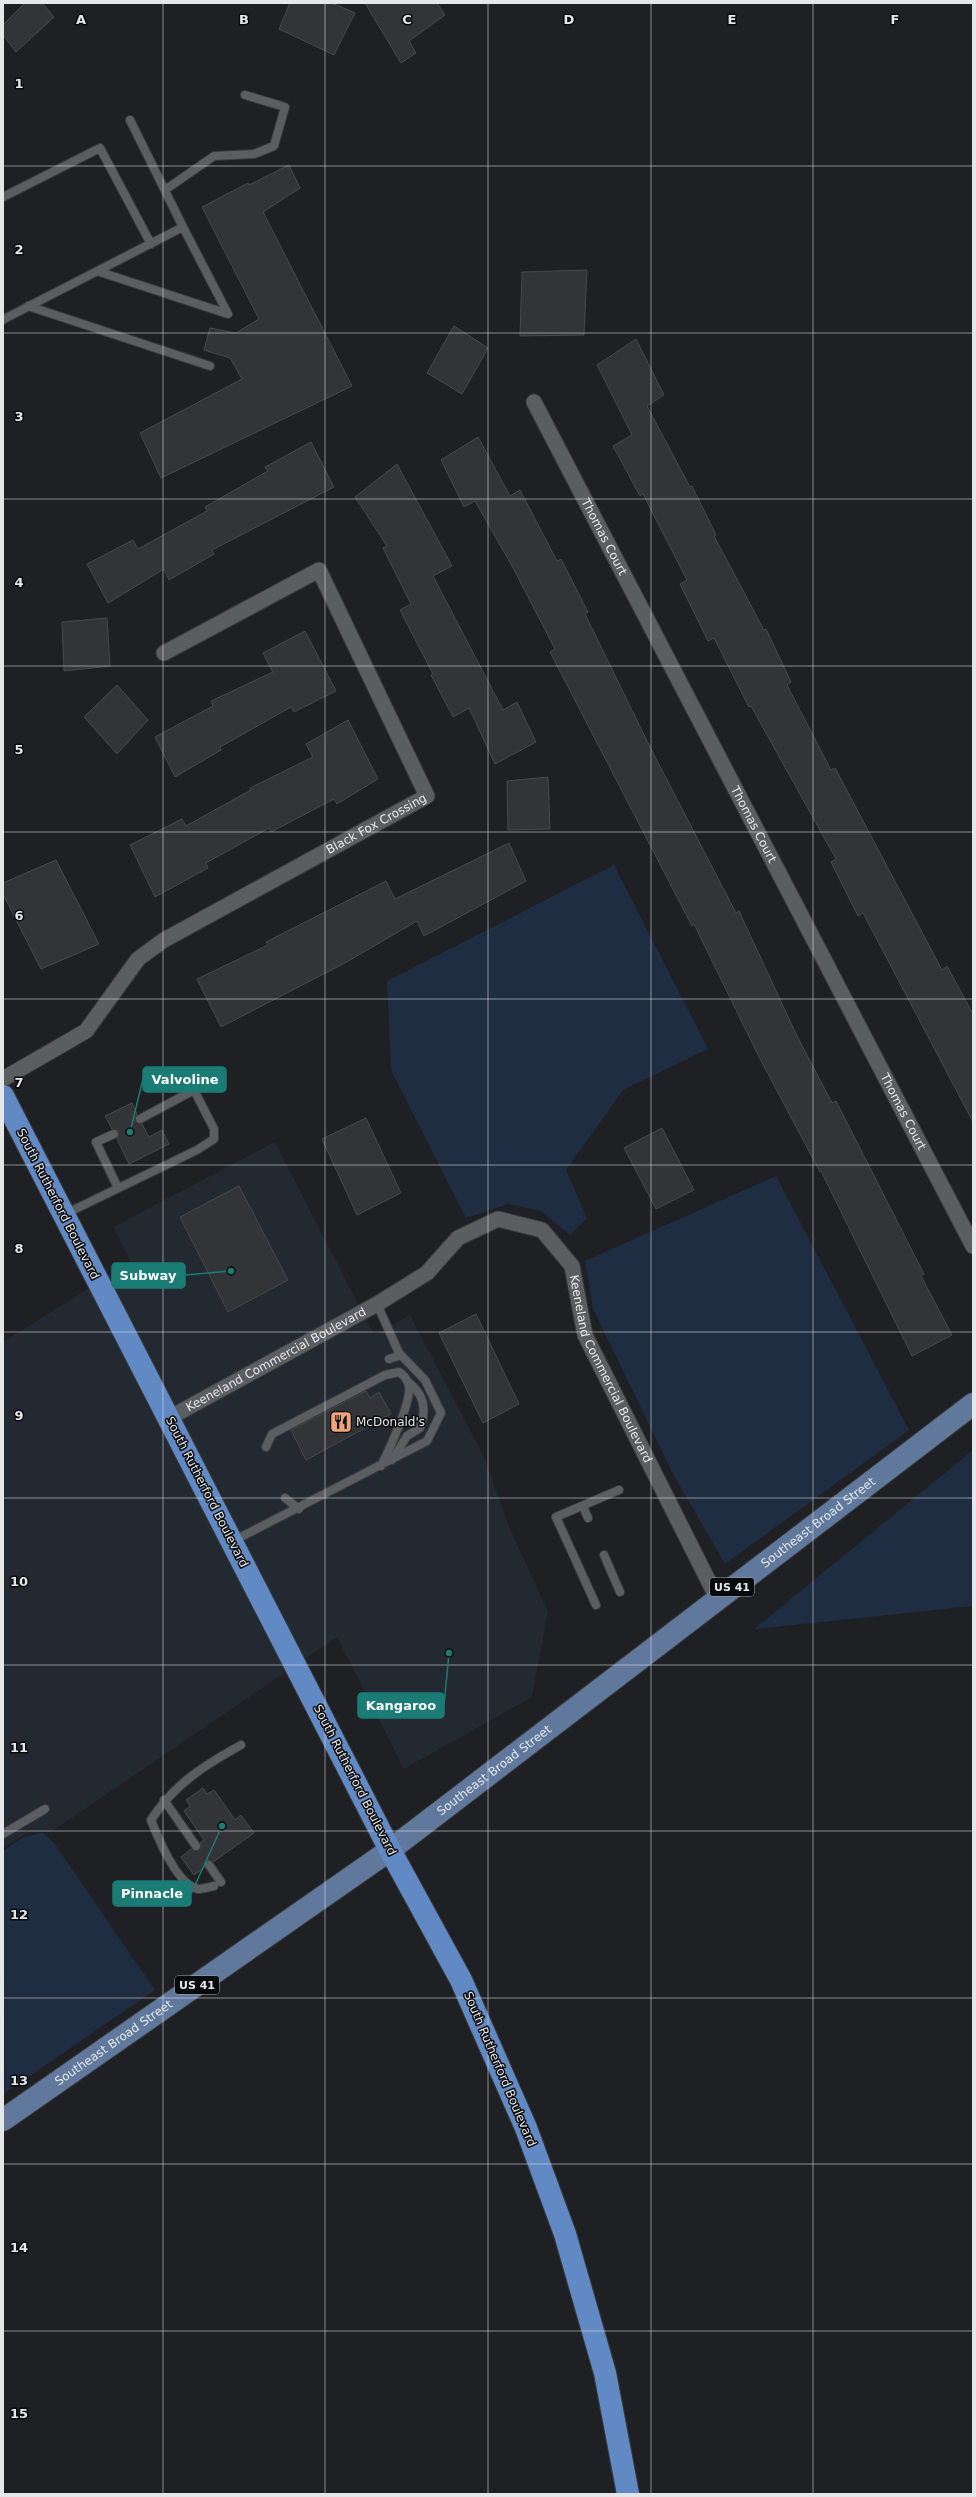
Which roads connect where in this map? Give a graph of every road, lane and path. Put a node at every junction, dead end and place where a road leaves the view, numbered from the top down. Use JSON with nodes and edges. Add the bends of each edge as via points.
{"nodes":[{"id":1,"x":245,"y":95,"type":"dead end"},
{"id":2,"x":130,"y":120,"type":"dead end"},
{"id":3,"x":165,"y":190,"type":"junction"},
{"id":4,"x":3,"y":197,"type":"edge"},
{"id":5,"x":183,"y":227,"type":"junction"},
{"id":6,"x":151,"y":244,"type":"junction"},
{"id":7,"x":98,"y":271,"type":"junction"},
{"id":8,"x":28,"y":306,"type":"junction"},
{"id":9,"x":3,"y":320,"type":"edge"},
{"id":10,"x":210,"y":366,"type":"dead end"},
{"id":11,"x":534,"y":402,"type":"dead end"},
{"id":12,"x":164,"y":653,"type":"dead end"},
{"id":13,"x":3,"y":1079,"type":"edge"},
{"id":14,"x":3,"y":1096,"type":"edge"},
{"id":15,"x":140,"y":1119,"type":"dead end"},
{"id":16,"x":114,"y":1134,"type":"dead end"},
{"id":17,"x":118,"y":1188,"type":"junction"},
{"id":18,"x":64,"y":1215,"type":"junction"},
{"id":19,"x":973,"y":1246,"type":"edge"},
{"id":20,"x":376,"y":1304,"type":"junction"},
{"id":21,"x":401,"y":1355,"type":"junction"},
{"id":22,"x":389,"y":1358,"type":"dead end"},
{"id":23,"x":406,"y":1380,"type":"junction"},
{"id":24,"x":973,"y":1404,"type":"edge"},
{"id":25,"x":169,"y":1418,"type":"junction"},
{"id":26,"x":266,"y":1446,"type":"dead end"},
{"id":27,"x":391,"y":1460,"type":"junction"},
{"id":28,"x":381,"y":1466,"type":"junction"},
{"id":29,"x":619,"y":1490,"type":"dead end"},
{"id":30,"x":285,"y":1498,"type":"dead end"},
{"id":31,"x":583,"y":1506,"type":"junction"},
{"id":32,"x":299,"y":1509,"type":"junction"},
{"id":33,"x":588,"y":1518,"type":"dead end"},
{"id":34,"x":232,"y":1542,"type":"junction"},
{"id":35,"x":604,"y":1555,"type":"dead end"},
{"id":36,"x":620,"y":1592,"type":"dead end"},
{"id":37,"x":717,"y":1598,"type":"junction"},
{"id":38,"x":596,"y":1605,"type":"dead end"},
{"id":39,"x":241,"y":1745,"type":"dead end"},
{"id":40,"x":164,"y":1800,"type":"junction"},
{"id":41,"x":45,"y":1808,"type":"dead end"},
{"id":42,"x":3,"y":1834,"type":"edge"},
{"id":43,"x":196,"y":1846,"type":"dead end"},
{"id":44,"x":390,"y":1850,"type":"junction"},
{"id":45,"x":209,"y":1865,"type":"dead end"},
{"id":46,"x":221,"y":1882,"type":"dead end"},
{"id":47,"x":214,"y":1886,"type":"dead end"},
{"id":48,"x":3,"y":2120,"type":"edge"},
{"id":49,"x":628,"y":2494,"type":"edge"}],
"edges":[{"from":1,"to":3,"type":"lane","via":[[285,107],[274,146],[254,154],[214,156]]},
{"from":2,"to":3,"type":"lane"},
{"from":3,"to":5,"type":"lane"},
{"from":4,"to":6,"type":"lane","via":[[100,148]]},
{"from":5,"to":6,"type":"lane"},
{"from":5,"to":7,"type":"lane","via":[[228,314]]},
{"from":6,"to":7,"type":"lane"},
{"from":7,"to":8,"type":"lane"},
{"from":8,"to":9,"type":"lane"},
{"from":8,"to":10,"type":"lane"},
{"from":11,"to":19,"type":"street","name":"Thomas Court"},
{"from":12,"to":13,"type":"street","name":"Black Fox Crossing","via":[[319,570],[427,796],[164,940],[138,959],[86,1031]]},
{"from":14,"to":18,"type":"highway","name":"South Rutherford Boulevard"},
{"from":15,"to":17,"type":"lane","via":[[194,1090],[214,1129],[214,1139],[197,1150]]},
{"from":16,"to":17,"type":"lane","via":[[96,1142]]},
{"from":17,"to":18,"type":"lane"},
{"from":18,"to":25,"type":"highway","name":"South Rutherford Boulevard"},
{"from":20,"to":21,"type":"lane"},
{"from":20,"to":25,"type":"street","name":"Keeneland Commercial Boulevard"},
{"from":20,"to":37,"type":"street","name":"Keeneland Commercial Boulevard","via":[[427,1273],[458,1238],[498,1219],[542,1230],[572,1266],[585,1335]]},
{"from":21,"to":22,"type":"lane"},
{"from":21,"to":27,"type":"lane","via":[[426,1380],[441,1413],[427,1441]]},
{"from":23,"to":26,"type":"lane","via":[[399,1372],[385,1375],[272,1434]]},
{"from":23,"to":27,"type":"lane","via":[[422,1397],[424,1416],[420,1428],[407,1436]]},
{"from":23,"to":28,"type":"lane","via":[[409,1387],[404,1409],[396,1436]]},
{"from":24,"to":37,"type":"main road","name":"Southeast Broad Street","number":"US 41"},
{"from":25,"to":34,"type":"highway","name":"South Rutherford Boulevard"},
{"from":27,"to":28,"type":"lane"},
{"from":28,"to":32,"type":"lane"},
{"from":29,"to":31,"type":"lane"},
{"from":30,"to":32,"type":"lane"},
{"from":31,"to":33,"type":"lane"},
{"from":31,"to":38,"type":"lane","via":[[556,1518]]},
{"from":32,"to":34,"type":"lane"},
{"from":34,"to":44,"type":"highway","name":"South Rutherford Boulevard"},
{"from":35,"to":36,"type":"lane"},
{"from":37,"to":44,"type":"main road","name":"Southeast Broad Street","number":"US 41"},
{"from":39,"to":40,"type":"lane","via":[[206,1764],[177,1786]]},
{"from":40,"to":43,"type":"lane"},
{"from":40,"to":47,"type":"lane","via":[[151,1820],[162,1849],[183,1880],[198,1889]]},
{"from":41,"to":42,"type":"lane"},
{"from":44,"to":48,"type":"main road","name":"Southeast Broad Street","number":"US 41"},
{"from":44,"to":49,"type":"highway","name":"South Rutherford Boulevard","via":[[461,1980],[526,2128],[565,2234],[605,2373]]},
{"from":45,"to":46,"type":"lane"}]}
